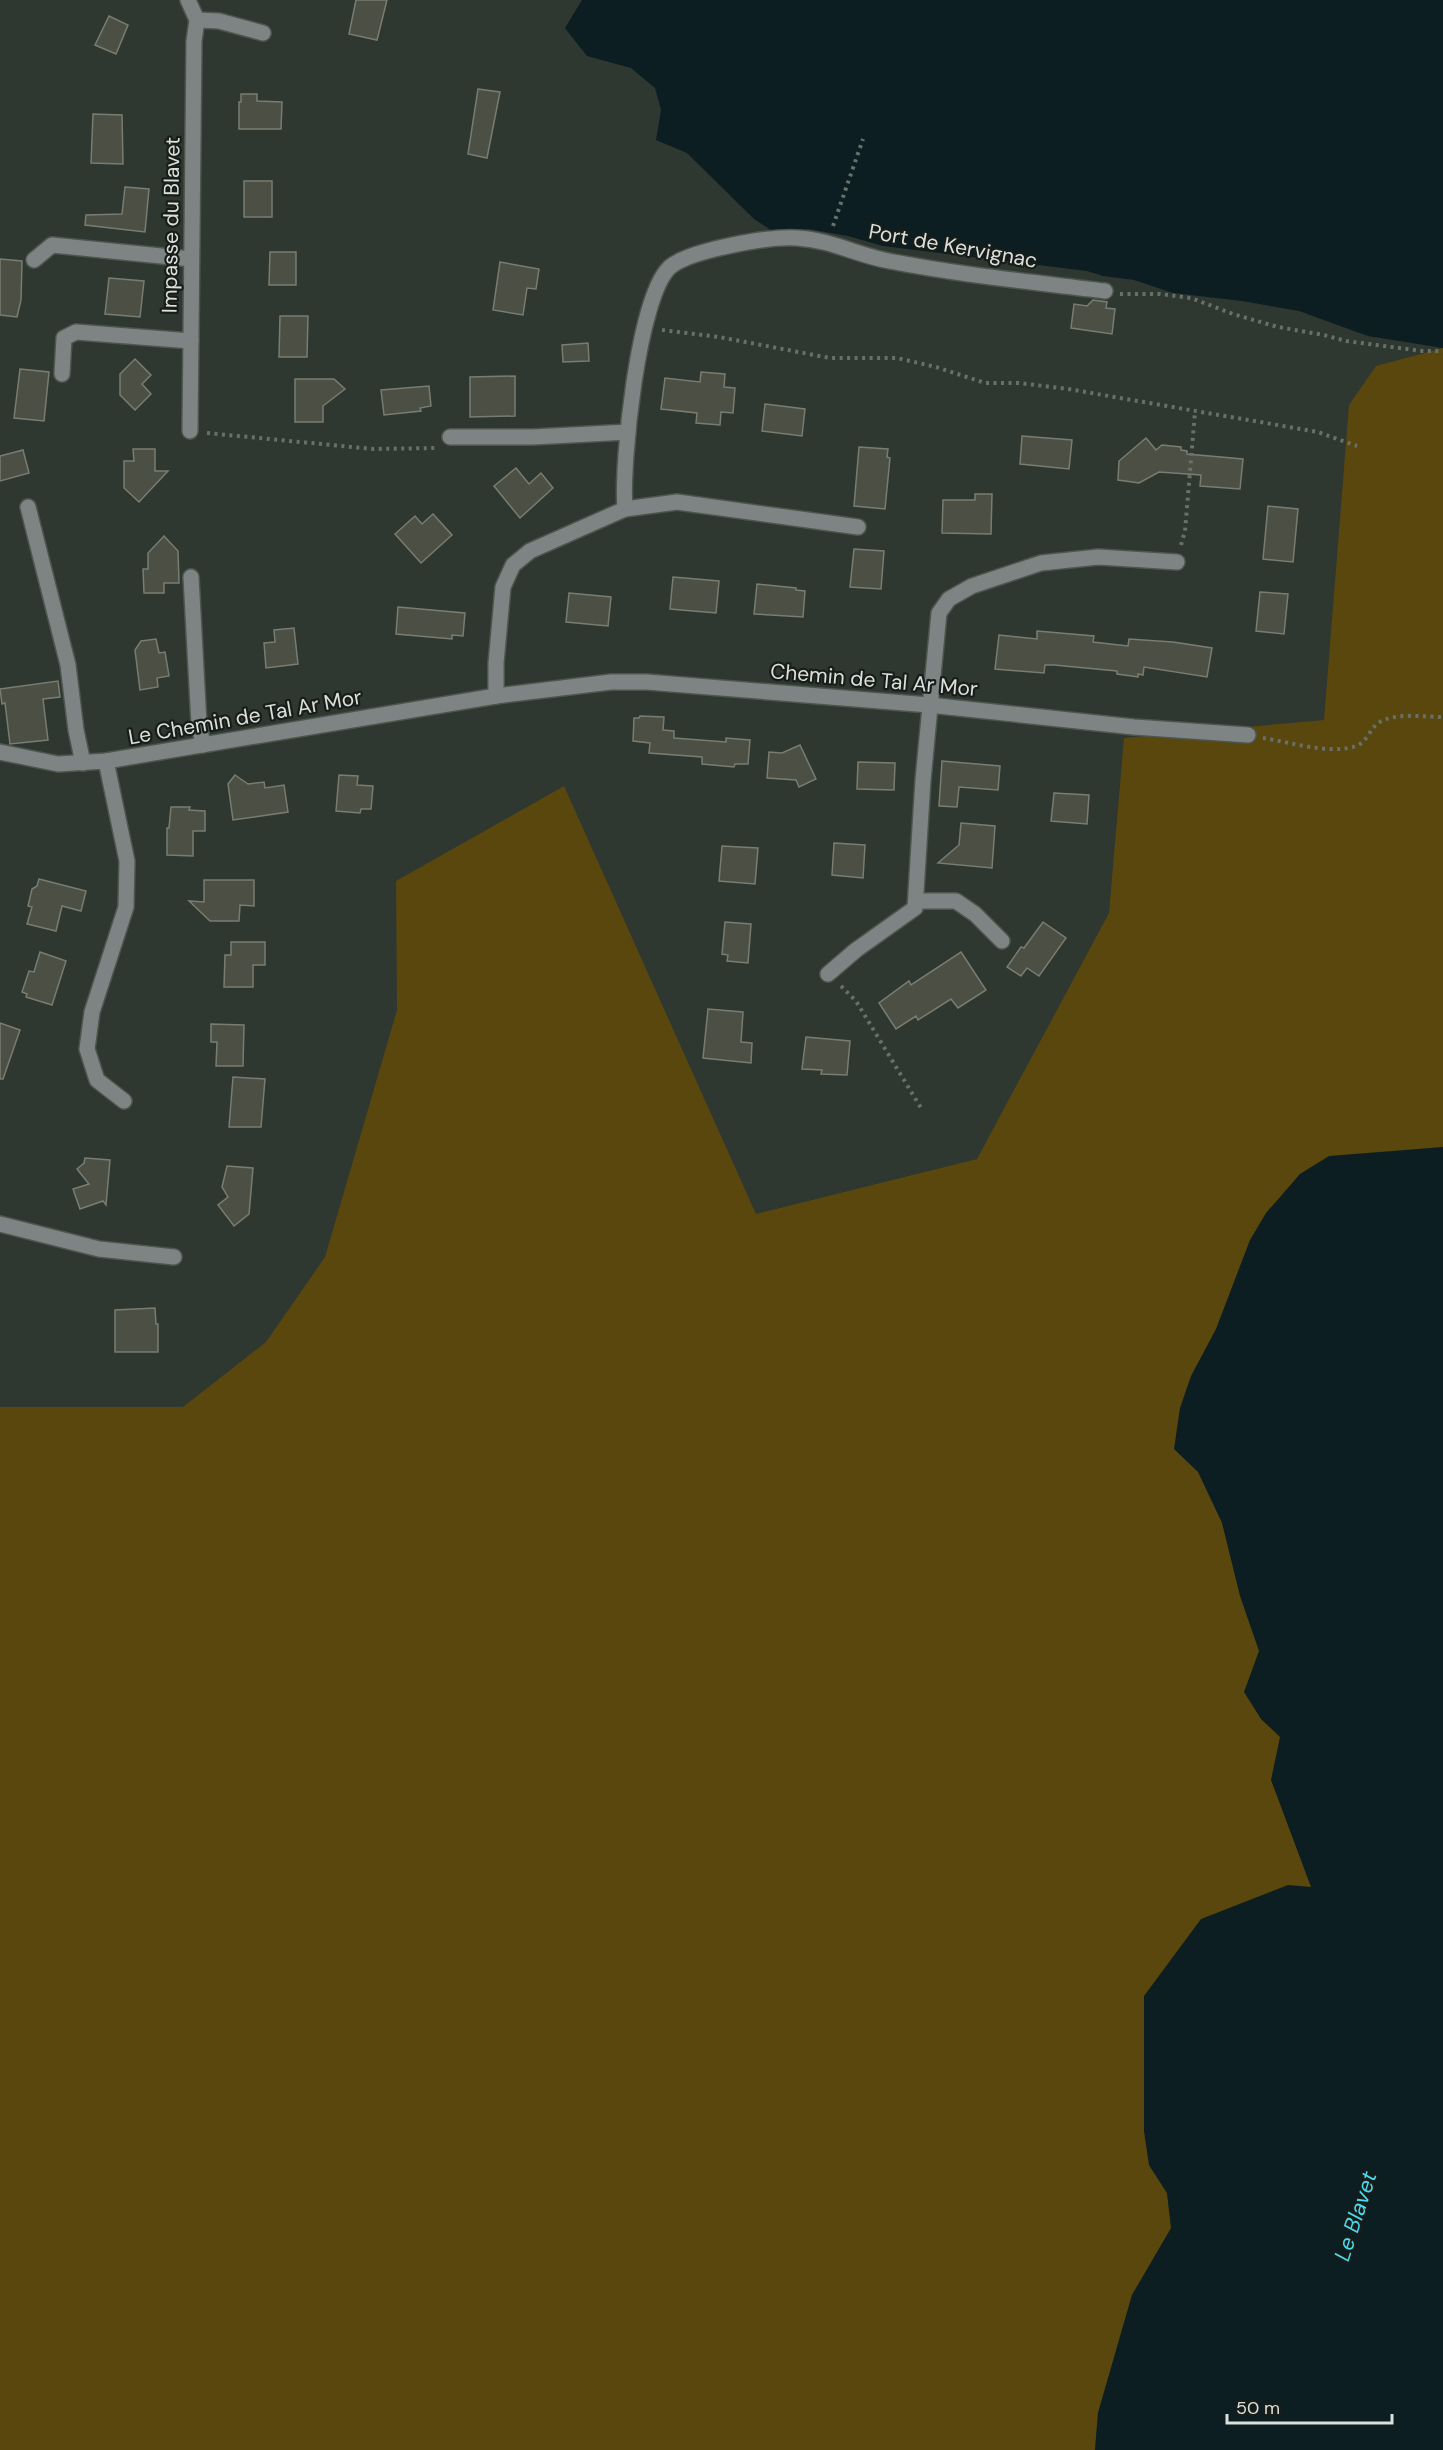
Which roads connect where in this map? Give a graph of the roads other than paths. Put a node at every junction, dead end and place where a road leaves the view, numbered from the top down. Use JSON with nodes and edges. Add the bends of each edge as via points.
{"nodes":[{"id":1,"x":188,"y":0,"type":"edge"},
{"id":2,"x":197,"y":20,"type":"junction"},
{"id":3,"x":263,"y":33,"type":"dead end"},
{"id":4,"x":191,"y":259,"type":"junction"},
{"id":5,"x":34,"y":260,"type":"dead end"},
{"id":6,"x":1105,"y":291,"type":"road end"},
{"id":7,"x":191,"y":341,"type":"junction"},
{"id":8,"x":62,"y":374,"type":"dead end"},
{"id":9,"x":190,"y":431,"type":"road end"},
{"id":10,"x":628,"y":432,"type":"junction"},
{"id":11,"x":444,"y":443,"type":"road end"},
{"id":12,"x":27,"y":507,"type":"dead end"},
{"id":13,"x":625,"y":509,"type":"junction"},
{"id":14,"x":858,"y":527,"type":"dead end"},
{"id":15,"x":1177,"y":562,"type":"road end"},
{"id":16,"x":191,"y":578,"type":"dead end"},
{"id":17,"x":496,"y":696,"type":"junction"},
{"id":18,"x":929,"y":705,"type":"junction"},
{"id":19,"x":1248,"y":735,"type":"road end"},
{"id":20,"x":203,"y":745,"type":"junction"},
{"id":21,"x":0,"y":752,"type":"edge"},
{"id":22,"x":106,"y":761,"type":"junction"},
{"id":23,"x":83,"y":763,"type":"junction"},
{"id":24,"x":916,"y":901,"type":"junction"},
{"id":25,"x":1002,"y":941,"type":"dead end"},
{"id":26,"x":828,"y":974,"type":"road end"},
{"id":27,"x":124,"y":1101,"type":"dead end"},
{"id":28,"x":0,"y":1224,"type":"edge"},
{"id":29,"x":174,"y":1257,"type":"dead end"}],
"edges":[{"from":1,"to":2,"type":"street"},
{"from":2,"to":3,"type":"street","via":[[219,21]]},
{"from":2,"to":4,"type":"street","name":"Impasse du Blavet"},
{"from":4,"to":5,"type":"street","via":[[52,245]]},
{"from":4,"to":7,"type":"street","name":"Impasse du Blavet"},
{"from":6,"to":10,"type":"street","name":"Port de Kervignac","via":[[886,261],[828,242],[794,238],[723,248],[682,260],[662,276],[650,306],[634,378]]},
{"from":7,"to":8,"type":"street","via":[[76,332],[64,338]]},
{"from":7,"to":9,"type":"street","name":"Impasse du Blavet"},
{"from":10,"to":11,"type":"street"},
{"from":10,"to":13,"type":"street","name":"Port de Kervignac"},
{"from":12,"to":23,"type":"street","via":[[68,665]]},
{"from":13,"to":14,"type":"street","via":[[677,502]]},
{"from":13,"to":17,"type":"street","via":[[530,551],[513,565],[503,587]]},
{"from":15,"to":18,"type":"street","via":[[1098,557],[1041,563],[960,592],[939,613]]},
{"from":16,"to":20,"type":"street"},
{"from":17,"to":18,"type":"street","name":"Chemin de Tal Ar Mor","via":[[611,682],[647,682]]},
{"from":17,"to":20,"type":"street","name":"Le Chemin de Tal Ar Mor"},
{"from":18,"to":19,"type":"street","name":"Chemin de Tal Ar Mor","via":[[1134,728]]},
{"from":18,"to":24,"type":"street"},
{"from":20,"to":22,"type":"street","name":"Le Chemin de Tal Ar Mor"},
{"from":21,"to":23,"type":"street","name":"Le Chemin de Tal Ar Mor","via":[[58,764]]},
{"from":22,"to":23,"type":"street","name":"Le Chemin de Tal Ar Mor"},
{"from":22,"to":27,"type":"street","via":[[127,861],[126,907],[92,1012],[87,1049],[97,1080]]},
{"from":24,"to":25,"type":"street","via":[[956,901]]},
{"from":24,"to":26,"type":"street","via":[[915,908]]},
{"from":28,"to":29,"type":"street","via":[[99,1248]]}]}
